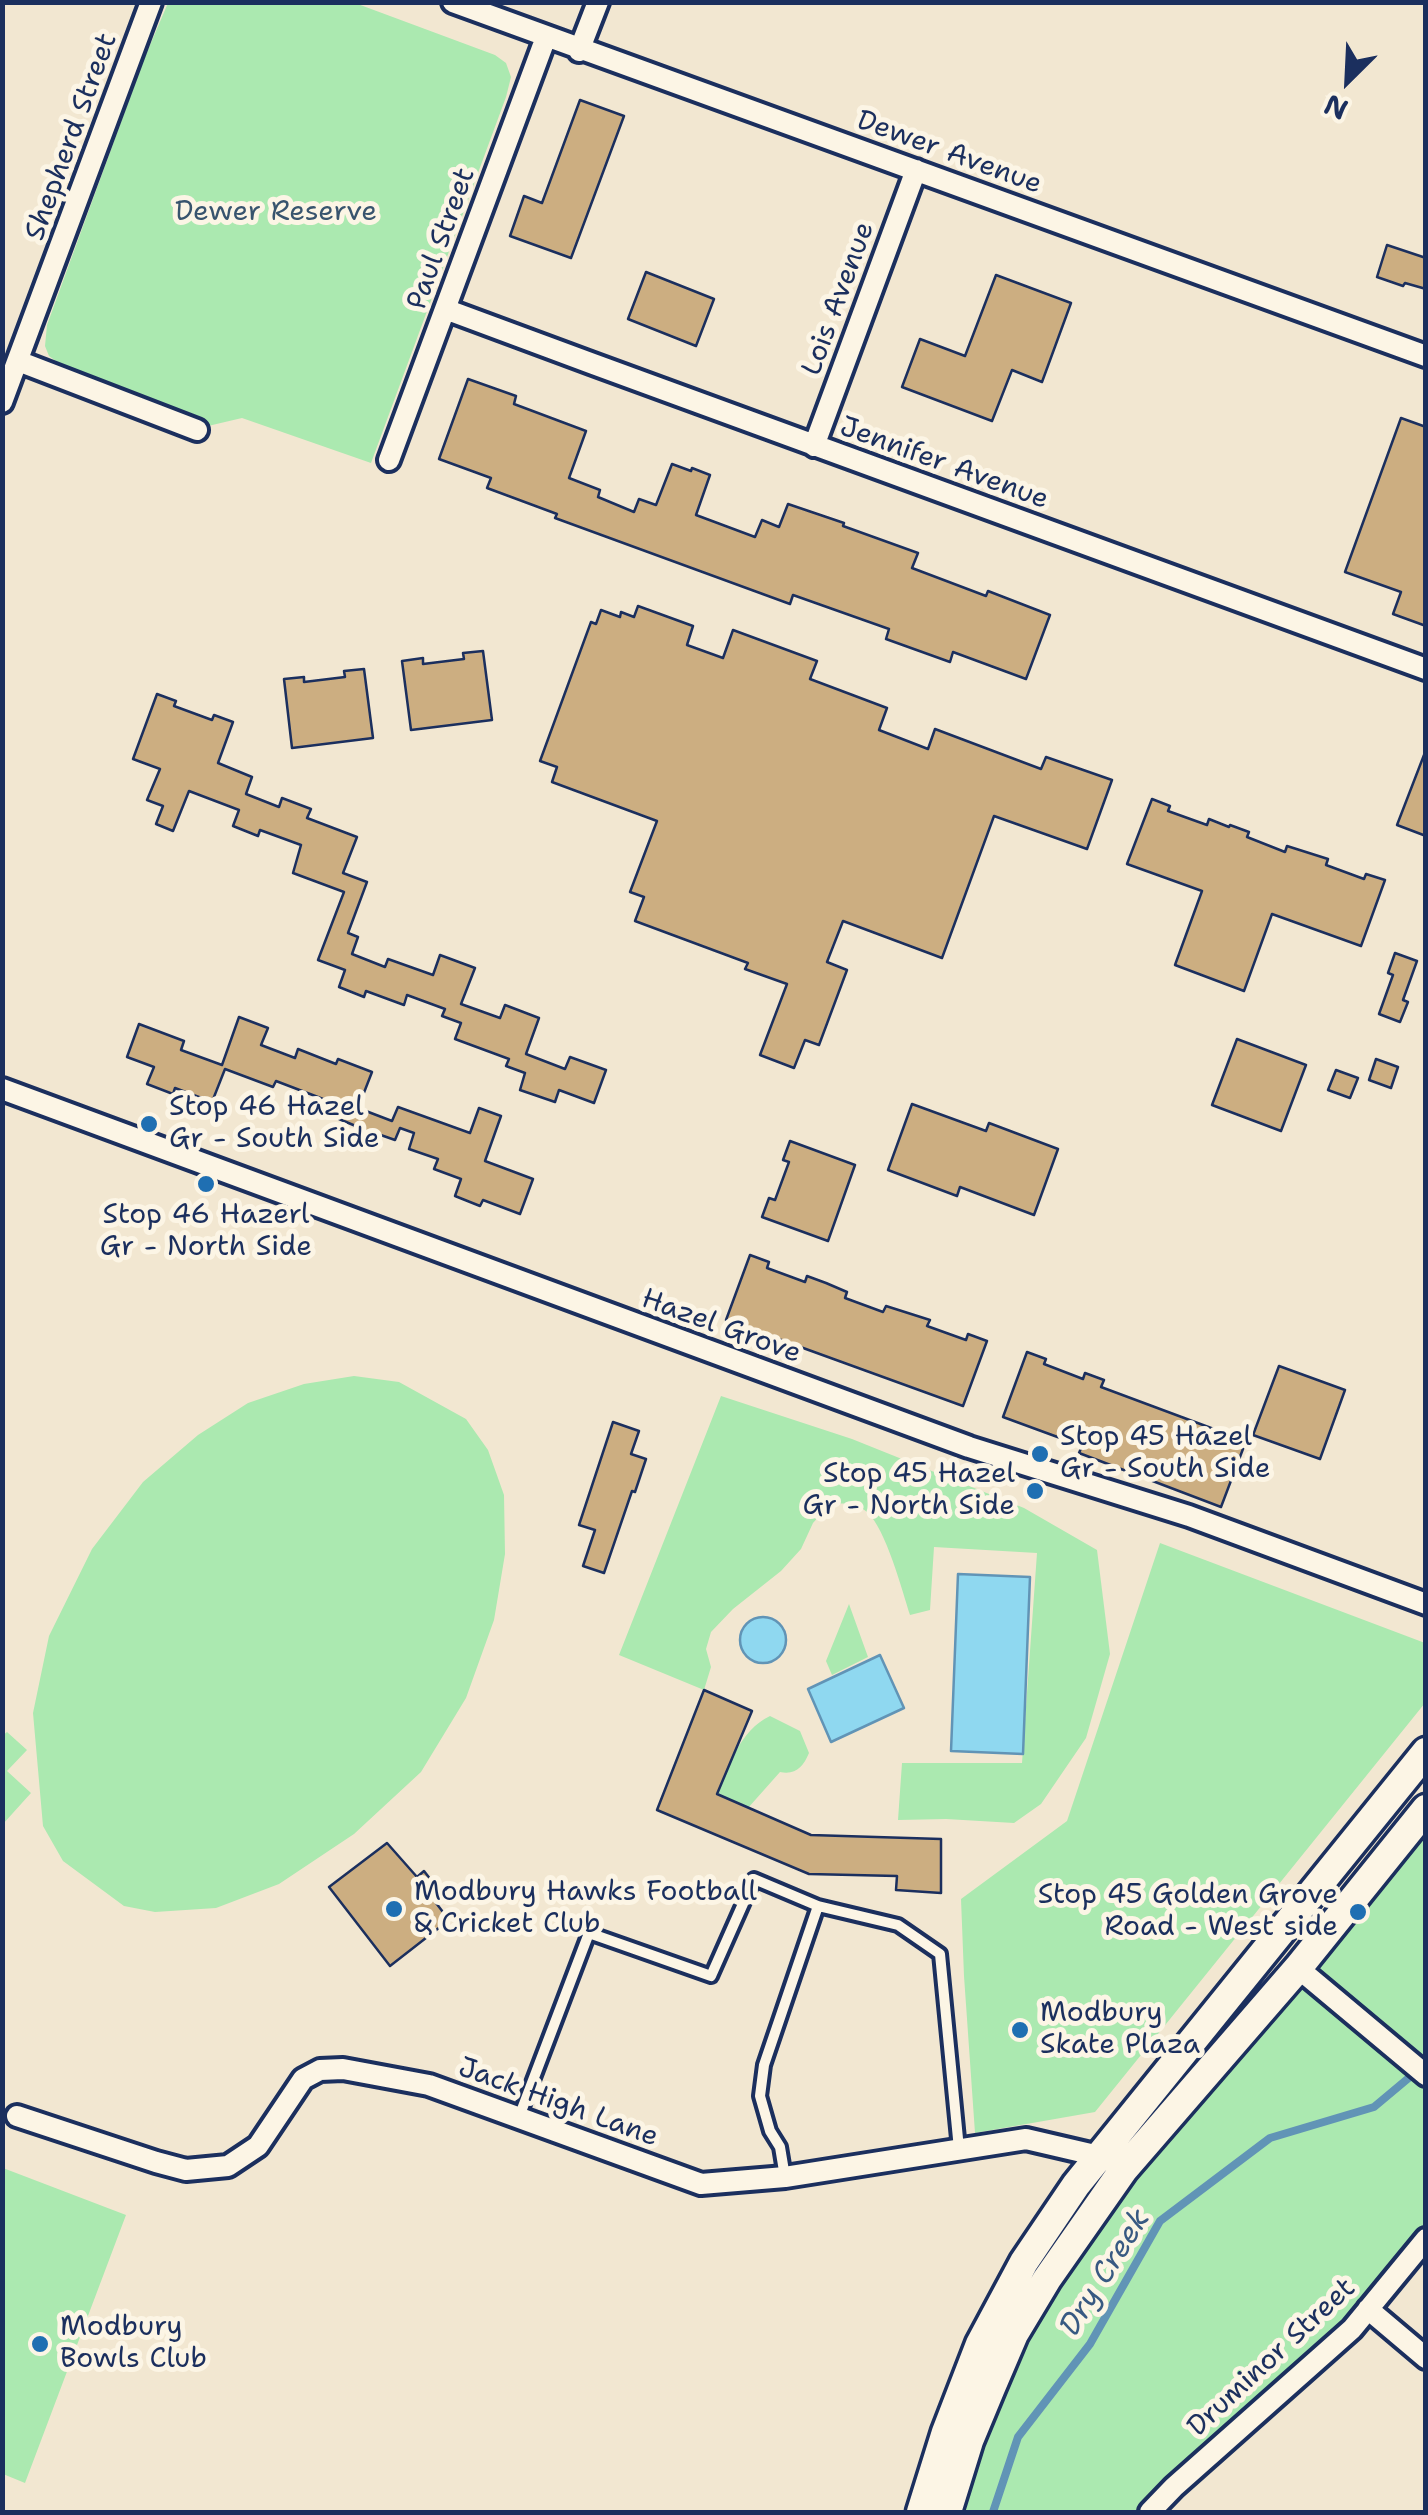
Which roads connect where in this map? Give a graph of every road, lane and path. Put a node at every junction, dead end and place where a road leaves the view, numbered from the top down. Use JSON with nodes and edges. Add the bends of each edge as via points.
{"nodes":[{"id":1,"x":151,"y":2,"type":"edge"},
{"id":2,"x":453,"y":2,"type":"edge"},
{"id":3,"x":598,"y":2,"type":"edge"},
{"id":4,"x":546,"y":37,"type":"junction"},
{"id":5,"x":579,"y":51,"type":"junction"},
{"id":6,"x":916,"y":170,"type":"junction"},
{"id":7,"x":445,"y":309,"type":"junction"},
{"id":8,"x":1426,"y":356,"type":"edge"},
{"id":9,"x":18,"y":361,"type":"junction"},
{"id":10,"x":2,"y":402,"type":"edge"},
{"id":11,"x":197,"y":430,"type":"dead end"},
{"id":12,"x":814,"y":446,"type":"junction"},
{"id":13,"x":388,"y":460,"type":"dead end"},
{"id":14,"x":1426,"y":668,"type":"edge"},
{"id":15,"x":2,"y":1089,"type":"edge"},
{"id":16,"x":1426,"y":1604,"type":"edge"},
{"id":17,"x":1426,"y":1752,"type":"edge"},
{"id":18,"x":1426,"y":1809,"type":"edge"},
{"id":19,"x":818,"y":1906,"type":"junction"},
{"id":20,"x":1270,"y":1944,"type":"junction"},
{"id":21,"x":1298,"y":1968,"type":"junction"},
{"id":22,"x":1426,"y":2075,"type":"edge"},
{"id":23,"x":17,"y":2116,"type":"dead end"},
{"id":24,"x":519,"y":2117,"type":"junction"},
{"id":25,"x":959,"y":2150,"type":"junction"},
{"id":26,"x":1112,"y":2163,"type":"junction"},
{"id":27,"x":785,"y":2176,"type":"junction"},
{"id":28,"x":1426,"y":2239,"type":"edge"},
{"id":29,"x":1368,"y":2309,"type":"junction"},
{"id":30,"x":1426,"y":2358,"type":"edge"},
{"id":31,"x":958,"y":2436,"type":"junction"},
{"id":32,"x":922,"y":2512,"type":"edge"},
{"id":33,"x":946,"y":2512,"type":"edge"},
{"id":34,"x":1150,"y":2512,"type":"edge"}],
"edges":[{"from":1,"to":9,"type":"street","name":"Shepherd Street"},
{"from":2,"to":4,"type":"street","name":"Dewer Avenue"},
{"from":3,"to":5,"type":"street"},
{"from":4,"to":5,"type":"street","name":"Dewer Avenue"},
{"from":4,"to":7,"type":"street","name":"Paul Street"},
{"from":5,"to":6,"type":"street","name":"Dewer Avenue"},
{"from":6,"to":8,"type":"street","name":"Dewer Avenue"},
{"from":6,"to":12,"type":"street","name":"Lois Avenue"},
{"from":7,"to":12,"type":"street","name":"Jennifer Avenue"},
{"from":7,"to":13,"type":"street","name":"Paul Street"},
{"from":9,"to":10,"type":"street","name":"Shepherd Street"},
{"from":9,"to":11,"type":"street"},
{"from":12,"to":14,"type":"street","name":"Jennifer Avenue"},
{"from":15,"to":16,"type":"street","name":"Hazel Grove","via":[[953,1441],[1189,1516]]},
{"from":17,"to":20,"type":"main road"},
{"from":18,"to":21,"type":"main road"},
{"from":19,"to":24,"type":"lane","via":[[754,1879],[711,1976],[589,1932]]},
{"from":19,"to":25,"type":"lane","via":[[898,1926],[940,1954]]},
{"from":19,"to":27,"type":"lane","via":[[760,2096]]},
{"from":20,"to":21,"type":"main road"},
{"from":20,"to":26,"type":"main road"},
{"from":21,"to":22,"type":"street"},
{"from":21,"to":26,"type":"main road"},
{"from":23,"to":24,"type":"street","name":"Jack High Lane","via":[[186,2170],[228,2166],[258,2146],[293,2090],[320,2070],[429,2085]]},
{"from":24,"to":27,"type":"street","name":"Jack High Lane","via":[[701,2184]]},
{"from":25,"to":26,"type":"street","name":"Jack High Lane","via":[[1026,2139]]},
{"from":25,"to":27,"type":"street","name":"Jack High Lane"},
{"from":26,"to":31,"type":"main road","via":[[1014,2334],[991,2352]]},
{"from":28,"to":29,"type":"street","name":"Druminor Street"},
{"from":29,"to":30,"type":"street"},
{"from":29,"to":34,"type":"street","name":"Druminor Street"},
{"from":31,"to":32,"type":"main road"},
{"from":31,"to":33,"type":"main road"}]}
